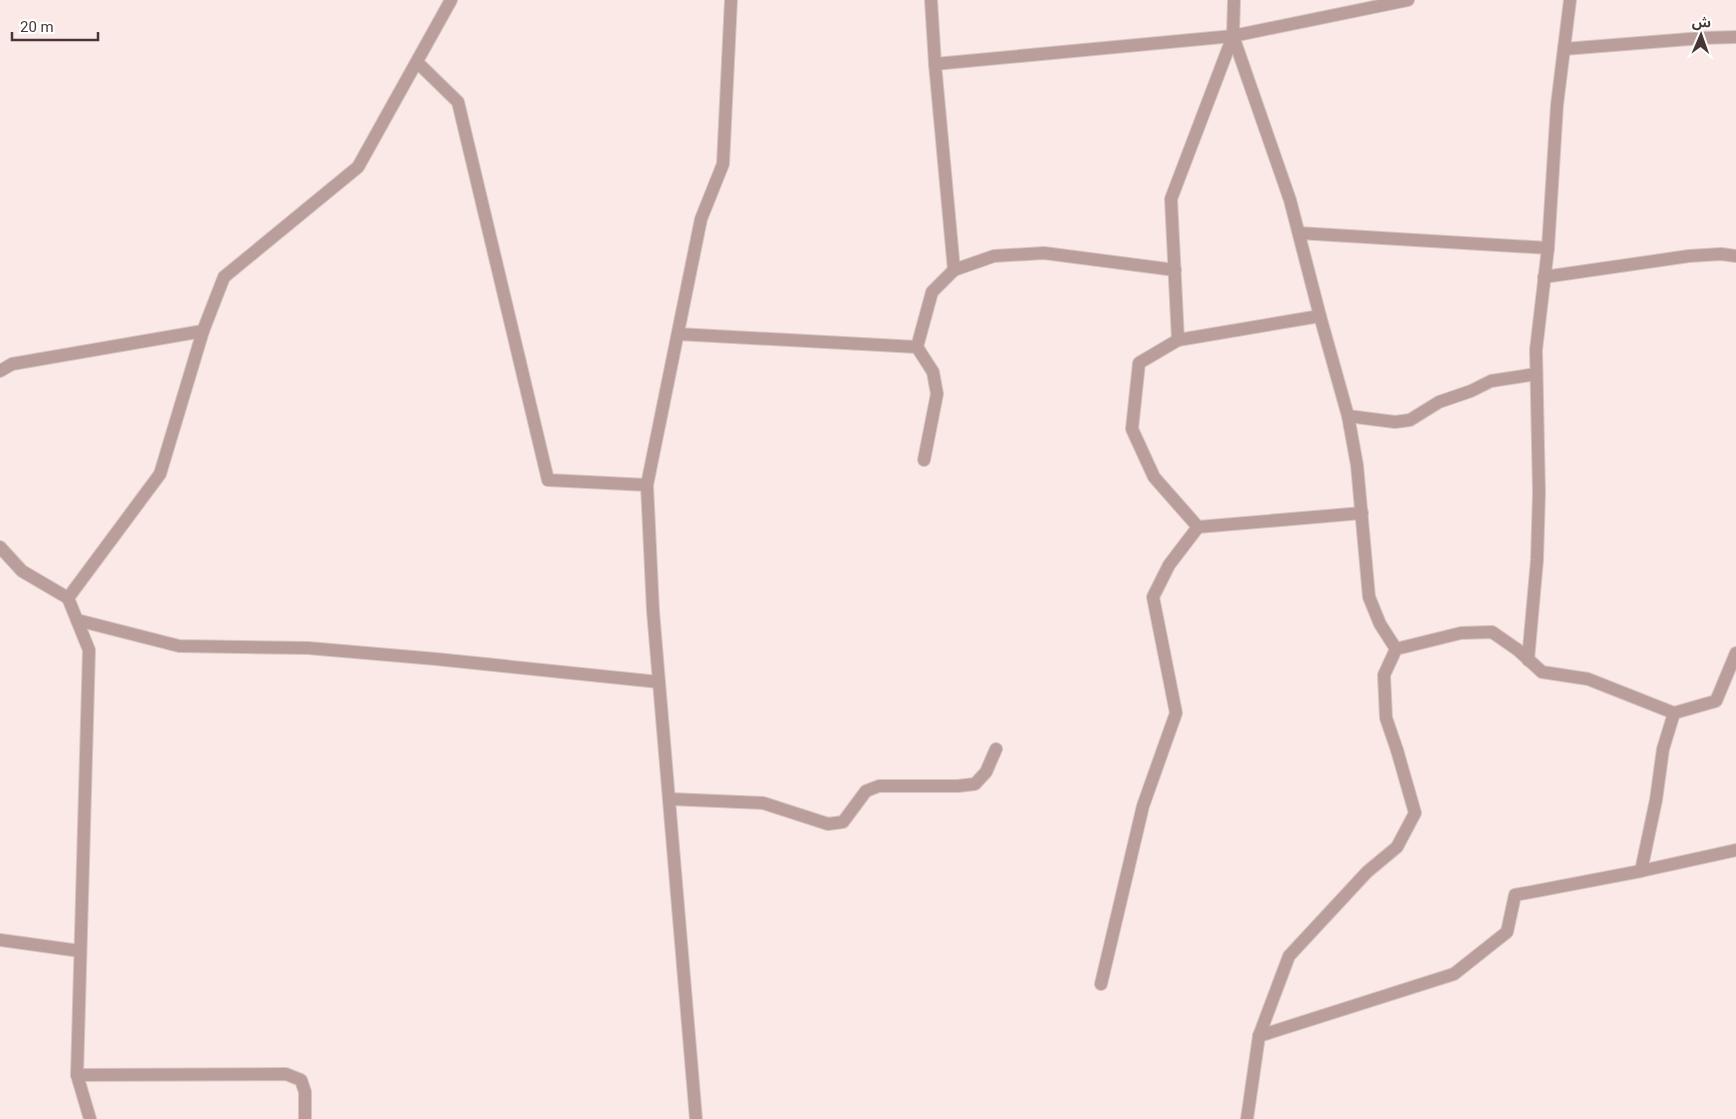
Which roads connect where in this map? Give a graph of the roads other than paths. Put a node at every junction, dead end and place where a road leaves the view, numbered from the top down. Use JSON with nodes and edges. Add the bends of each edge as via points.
{"nodes":[{"id":1,"x":451,"y":0,"type":"edge"},
{"id":2,"x":731,"y":0,"type":"edge"},
{"id":3,"x":931,"y":0,"type":"edge"},
{"id":4,"x":1234,"y":0,"type":"edge"},
{"id":5,"x":1408,"y":0,"type":"edge"},
{"id":6,"x":1570,"y":0,"type":"edge"},
{"id":7,"x":1233,"y":36,"type":"junction"},
{"id":8,"x":1736,"y":37,"type":"edge"},
{"id":9,"x":1564,"y":48,"type":"junction"},
{"id":10,"x":417,"y":62,"type":"junction"},
{"id":11,"x":936,"y":64,"type":"junction"},
{"id":12,"x":1299,"y":233,"type":"junction"},
{"id":13,"x":1548,"y":248,"type":"junction"},
{"id":14,"x":1736,"y":256,"type":"edge"},
{"id":15,"x":954,"y":270,"type":"junction"},
{"id":16,"x":1174,"y":270,"type":"junction"},
{"id":17,"x":1544,"y":277,"type":"junction"},
{"id":18,"x":1320,"y":316,"type":"junction"},
{"id":19,"x":203,"y":331,"type":"junction"},
{"id":20,"x":678,"y":334,"type":"junction"},
{"id":21,"x":1178,"y":340,"type":"junction"},
{"id":22,"x":917,"y":347,"type":"junction"},
{"id":23,"x":0,"y":371,"type":"edge"},
{"id":24,"x":1536,"y":374,"type":"junction"},
{"id":25,"x":1348,"y":416,"type":"junction"},
{"id":26,"x":924,"y":460,"type":"dead end"},
{"id":27,"x":647,"y":486,"type":"junction"},
{"id":28,"x":1362,"y":513,"type":"junction"},
{"id":29,"x":1198,"y":527,"type":"junction"},
{"id":30,"x":0,"y":547,"type":"edge"},
{"id":31,"x":68,"y":598,"type":"junction"},
{"id":32,"x":77,"y":620,"type":"junction"},
{"id":33,"x":1396,"y":649,"type":"junction"},
{"id":34,"x":1736,"y":653,"type":"edge"},
{"id":35,"x":1528,"y":660,"type":"junction"},
{"id":36,"x":660,"y":682,"type":"junction"},
{"id":37,"x":1674,"y":713,"type":"junction"},
{"id":38,"x":996,"y":749,"type":"dead end"},
{"id":39,"x":670,"y":799,"type":"junction"},
{"id":40,"x":1736,"y":850,"type":"edge"},
{"id":41,"x":1641,"y":871,"type":"junction"},
{"id":42,"x":0,"y":940,"type":"edge"},
{"id":43,"x":80,"y":951,"type":"junction"},
{"id":44,"x":1101,"y":984,"type":"dead end"},
{"id":45,"x":1259,"y":1036,"type":"junction"},
{"id":46,"x":76,"y":1075,"type":"junction"},
{"id":47,"x":90,"y":1119,"type":"edge"},
{"id":48,"x":305,"y":1119,"type":"edge"},
{"id":49,"x":696,"y":1119,"type":"edge"},
{"id":50,"x":1247,"y":1119,"type":"edge"}],
"edges":[{"from":1,"to":10,"type":"street"},
{"from":2,"to":20,"type":"street","via":[[723,164],[701,219]]},
{"from":3,"to":11,"type":"street"},
{"from":4,"to":7,"type":"street"},
{"from":5,"to":7,"type":"street"},
{"from":6,"to":9,"type":"street"},
{"from":7,"to":11,"type":"street"},
{"from":7,"to":12,"type":"street"},
{"from":7,"to":16,"type":"street","via":[[1171,199]]},
{"from":8,"to":9,"type":"street"},
{"from":9,"to":13,"type":"street"},
{"from":10,"to":19,"type":"street","via":[[358,167],[224,277]]},
{"from":10,"to":27,"type":"street","via":[[458,102],[548,480]]},
{"from":11,"to":15,"type":"street"},
{"from":12,"to":13,"type":"street"},
{"from":12,"to":18,"type":"street"},
{"from":13,"to":17,"type":"street"},
{"from":14,"to":17,"type":"street","via":[[1689,256]]},
{"from":15,"to":16,"type":"street","via":[[994,256],[1044,253]]},
{"from":15,"to":22,"type":"street","via":[[932,292]]},
{"from":16,"to":21,"type":"street"},
{"from":17,"to":24,"type":"street"},
{"from":18,"to":21,"type":"street"},
{"from":18,"to":25,"type":"street"},
{"from":19,"to":23,"type":"street","via":[[12,364]]},
{"from":19,"to":31,"type":"street","via":[[160,474]]},
{"from":20,"to":22,"type":"street"},
{"from":20,"to":27,"type":"street"},
{"from":21,"to":29,"type":"street","via":[[1139,364],[1132,429],[1154,477]]},
{"from":22,"to":26,"type":"street","via":[[933,372],[937,394]]},
{"from":24,"to":25,"type":"street","via":[[1491,380],[1439,402],[1410,420],[1395,422]]},
{"from":24,"to":35,"type":"street","via":[[1540,493]]},
{"from":25,"to":28,"type":"street"},
{"from":27,"to":36,"type":"street"},
{"from":28,"to":29,"type":"street"},
{"from":28,"to":33,"type":"street","via":[[1369,597],[1380,624]]},
{"from":29,"to":44,"type":"street","via":[[1169,566],[1153,597],[1176,712],[1144,806]]},
{"from":30,"to":31,"type":"street","via":[[22,570]]},
{"from":31,"to":32,"type":"street"},
{"from":32,"to":36,"type":"street","via":[[179,646],[308,648]]},
{"from":32,"to":43,"type":"street","via":[[89,650]]},
{"from":33,"to":35,"type":"street","via":[[1461,633],[1492,632]]},
{"from":33,"to":45,"type":"street","via":[[1384,675],[1386,718],[1416,813],[1397,847],[1367,872],[1289,956]]},
{"from":34,"to":37,"type":"street","via":[[1716,700]]},
{"from":35,"to":37,"type":"street","via":[[1542,672],[1588,679]]},
{"from":36,"to":39,"type":"street"},
{"from":37,"to":41,"type":"street","via":[[1662,750],[1656,800]]},
{"from":38,"to":39,"type":"street","via":[[986,772],[975,784],[879,786],[866,791],[843,822],[828,824],[763,803]]},
{"from":39,"to":49,"type":"street"},
{"from":40,"to":41,"type":"street"},
{"from":41,"to":45,"type":"street","via":[[1515,895],[1507,932],[1454,974]]},
{"from":42,"to":43,"type":"street"},
{"from":43,"to":46,"type":"street"},
{"from":45,"to":50,"type":"street"},
{"from":46,"to":47,"type":"street"},
{"from":46,"to":48,"type":"street","via":[[286,1074],[301,1080],[305,1092]]}]}
